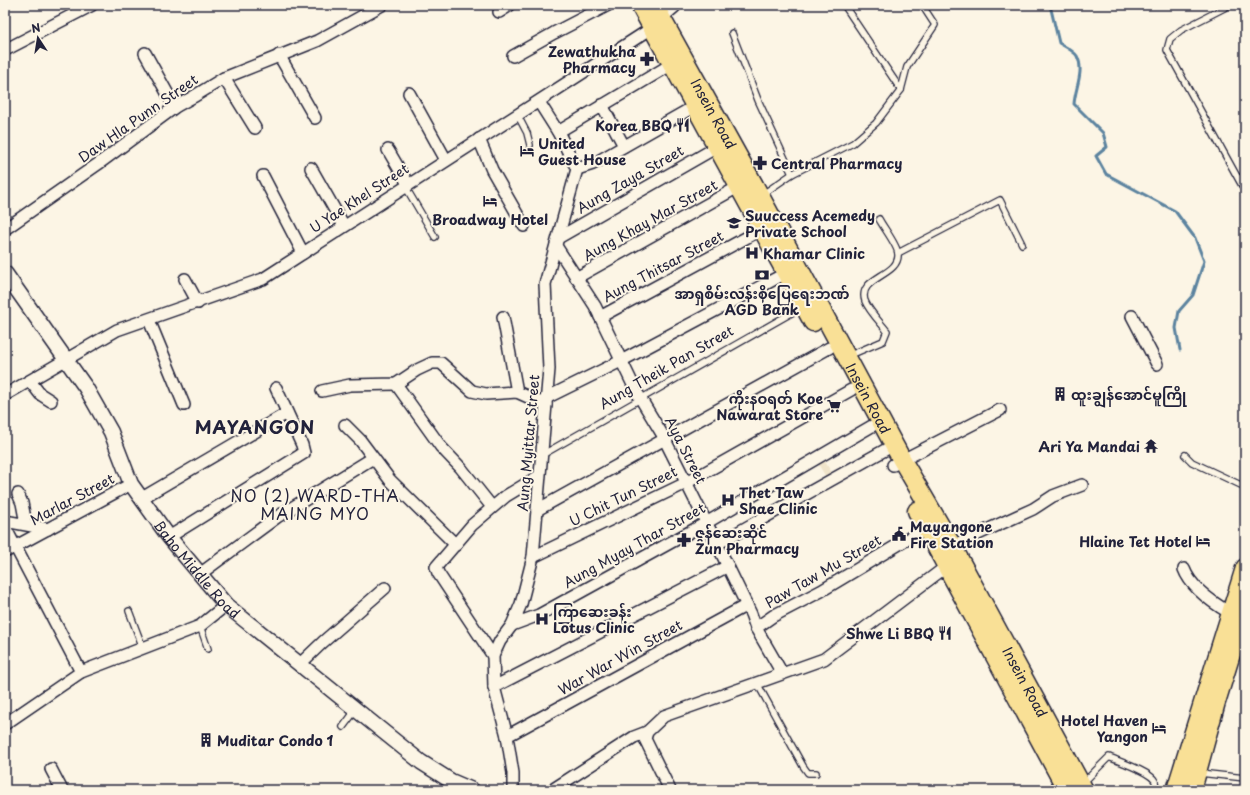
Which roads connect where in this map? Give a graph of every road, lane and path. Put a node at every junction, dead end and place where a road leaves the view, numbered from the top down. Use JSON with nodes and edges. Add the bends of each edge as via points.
{"nodes":[{"id":1,"x":91,"y":5,"type":"edge"},
{"id":2,"x":382,"y":5,"type":"edge"},
{"id":3,"x":510,"y":5,"type":"edge"},
{"id":4,"x":608,"y":5,"type":"edge"},
{"id":5,"x":640,"y":5,"type":"edge"},
{"id":6,"x":844,"y":5,"type":"edge"},
{"id":7,"x":922,"y":5,"type":"edge"},
{"id":8,"x":1230,"y":5,"type":"edge"},
{"id":9,"x":499,"y":12,"type":"dead end"},
{"id":10,"x":660,"y":14,"type":"edge"},
{"id":11,"x":732,"y":33,"type":"dead end"},
{"id":12,"x":5,"y":50,"type":"edge"},
{"id":13,"x":145,"y":53,"type":"dead end"},
{"id":14,"x":279,"y":55,"type":"junction"},
{"id":15,"x":513,"y":56,"type":"dead end"},
{"id":16,"x":672,"y":64,"type":"junction"},
{"id":17,"x":224,"y":78,"type":"junction"},
{"id":18,"x":901,"y":90,"type":"junction"},
{"id":19,"x":409,"y":93,"type":"dead end"},
{"id":20,"x":539,"y":102,"type":"junction"},
{"id":21,"x":602,"y":105,"type":"junction"},
{"id":22,"x":695,"y":106,"type":"junction"},
{"id":23,"x":175,"y":108,"type":"junction"},
{"id":24,"x":517,"y":114,"type":"junction"},
{"id":25,"x":315,"y":118,"type":"dead end"},
{"id":26,"x":255,"y":128,"type":"dead end"},
{"id":27,"x":558,"y":132,"type":"junction"},
{"id":28,"x":479,"y":139,"type":"junction"},
{"id":29,"x":530,"y":145,"type":"dead end"},
{"id":30,"x":624,"y":146,"type":"junction"},
{"id":31,"x":717,"y":147,"type":"junction"},
{"id":32,"x":388,"y":150,"type":"dead end"},
{"id":33,"x":446,"y":160,"type":"junction"},
{"id":34,"x":311,"y":168,"type":"dead end"},
{"id":35,"x":577,"y":169,"type":"junction"},
{"id":36,"x":792,"y":174,"type":"junction"},
{"id":37,"x":1245,"y":175,"type":"edge"},
{"id":38,"x":263,"y":176,"type":"dead end"},
{"id":39,"x":1239,"y":179,"type":"junction"},
{"id":40,"x":406,"y":185,"type":"junction"},
{"id":41,"x":1245,"y":191,"type":"edge"},
{"id":42,"x":748,"y":195,"type":"junction"},
{"id":43,"x":879,"y":219,"type":"dead end"},
{"id":44,"x":344,"y":226,"type":"junction"},
{"id":45,"x":524,"y":226,"type":"dead end"},
{"id":46,"x":768,"y":226,"type":"junction"},
{"id":47,"x":5,"y":229,"type":"edge"},
{"id":48,"x":435,"y":237,"type":"dead end"},
{"id":49,"x":557,"y":242,"type":"junction"},
{"id":50,"x":1022,"y":244,"type":"dead end"},
{"id":51,"x":303,"y":253,"type":"junction"},
{"id":52,"x":898,"y":253,"type":"junction"},
{"id":53,"x":5,"y":273,"type":"edge"},
{"id":54,"x":786,"y":273,"type":"junction"},
{"id":55,"x":576,"y":278,"type":"junction"},
{"id":56,"x":185,"y":279,"type":"dead end"},
{"id":57,"x":198,"y":303,"type":"junction"},
{"id":58,"x":804,"y":306,"type":"junction"},
{"id":59,"x":1132,"y":316,"type":"dead end"},
{"id":60,"x":503,"y":317,"type":"dead end"},
{"id":61,"x":600,"y":317,"type":"junction"},
{"id":62,"x":149,"y":320,"type":"junction"},
{"id":63,"x":829,"y":348,"type":"junction"},
{"id":64,"x":846,"y":357,"type":"junction"},
{"id":65,"x":66,"y":359,"type":"junction"},
{"id":66,"x":622,"y":361,"type":"junction"},
{"id":67,"x":1157,"y":364,"type":"dead end"},
{"id":68,"x":30,"y":381,"type":"junction"},
{"id":69,"x":396,"y":384,"type":"junction"},
{"id":70,"x":276,"y":388,"type":"dead end"},
{"id":71,"x":851,"y":390,"type":"junction"},
{"id":72,"x":322,"y":391,"type":"dead end"},
{"id":73,"x":517,"y":392,"type":"junction"},
{"id":74,"x":5,"y":395,"type":"edge"},
{"id":75,"x":641,"y":399,"type":"junction"},
{"id":76,"x":50,"y":401,"type":"dead end"},
{"id":77,"x":546,"y":402,"type":"junction"},
{"id":78,"x":184,"y":405,"type":"dead end"},
{"id":79,"x":1000,"y":410,"type":"dead end"},
{"id":80,"x":287,"y":413,"type":"junction"},
{"id":81,"x":345,"y":425,"type":"dead end"},
{"id":82,"x":872,"y":426,"type":"junction"},
{"id":83,"x":665,"y":440,"type":"junction"},
{"id":84,"x":542,"y":455,"type":"junction"},
{"id":85,"x":1185,"y":455,"type":"dead end"},
{"id":86,"x":373,"y":458,"type":"junction"},
{"id":87,"x":893,"y":458,"type":"junction"},
{"id":88,"x":539,"y":476,"type":"junction"},
{"id":89,"x":686,"y":483,"type":"junction"},
{"id":90,"x":131,"y":484,"type":"junction"},
{"id":91,"x":1082,"y":485,"type":"dead end"},
{"id":92,"x":1245,"y":487,"type":"edge"},
{"id":93,"x":18,"y":494,"type":"dead end"},
{"id":94,"x":142,"y":498,"type":"junction"},
{"id":95,"x":492,"y":507,"type":"junction"},
{"id":96,"x":537,"y":510,"type":"junction"},
{"id":97,"x":5,"y":521,"type":"edge"},
{"id":98,"x":706,"y":523,"type":"junction"},
{"id":99,"x":26,"y":524,"type":"junction"},
{"id":100,"x":932,"y":524,"type":"junction"},
{"id":101,"x":5,"y":527,"type":"edge"},
{"id":102,"x":48,"y":529,"type":"junction"},
{"id":103,"x":169,"y":537,"type":"junction"},
{"id":104,"x":717,"y":544,"type":"junction"},
{"id":105,"x":456,"y":545,"type":"junction"},
{"id":106,"x":16,"y":546,"type":"junction"},
{"id":107,"x":952,"y":546,"type":"junction"},
{"id":108,"x":5,"y":552,"type":"edge"},
{"id":109,"x":533,"y":558,"type":"junction"},
{"id":110,"x":728,"y":566,"type":"junction"},
{"id":111,"x":947,"y":566,"type":"junction"},
{"id":112,"x":1245,"y":568,"type":"edge"},
{"id":113,"x":1184,"y":569,"type":"dead end"},
{"id":114,"x":200,"y":574,"type":"junction"},
{"id":115,"x":385,"y":588,"type":"dead end"},
{"id":116,"x":226,"y":605,"type":"junction"},
{"id":117,"x":747,"y":605,"type":"junction"},
{"id":118,"x":129,"y":611,"type":"dead end"},
{"id":119,"x":1240,"y":616,"type":"edge"},
{"id":120,"x":512,"y":625,"type":"junction"},
{"id":121,"x":200,"y":626,"type":"junction"},
{"id":122,"x":756,"y":628,"type":"junction"},
{"id":123,"x":143,"y":648,"type":"junction"},
{"id":124,"x":208,"y":649,"type":"dead end"},
{"id":125,"x":493,"y":656,"type":"junction"},
{"id":126,"x":299,"y":665,"type":"junction"},
{"id":127,"x":81,"y":672,"type":"junction"},
{"id":128,"x":782,"y":673,"type":"junction"},
{"id":129,"x":757,"y":683,"type":"junction"},
{"id":130,"x":494,"y":687,"type":"junction"},
{"id":131,"x":355,"y":711,"type":"junction"},
{"id":132,"x":5,"y":724,"type":"edge"},
{"id":133,"x":343,"y":727,"type":"dead end"},
{"id":134,"x":507,"y":736,"type":"junction"},
{"id":135,"x":646,"y":736,"type":"junction"},
{"id":136,"x":51,"y":769,"type":"dead end"},
{"id":137,"x":1197,"y":772,"type":"junction"},
{"id":138,"x":816,"y":773,"type":"dead end"},
{"id":139,"x":1245,"y":778,"type":"edge"},
{"id":140,"x":1073,"y":789,"type":"edge"},
{"id":141,"x":62,"y":790,"type":"edge"},
{"id":142,"x":472,"y":790,"type":"edge"},
{"id":143,"x":514,"y":790,"type":"edge"},
{"id":144,"x":552,"y":790,"type":"edge"},
{"id":145,"x":670,"y":790,"type":"edge"},
{"id":146,"x":1154,"y":790,"type":"edge"},
{"id":147,"x":1176,"y":790,"type":"edge"},
{"id":148,"x":1192,"y":790,"type":"edge"}],
"edges":[{"from":1,"to":12,"type":"street"},
{"from":2,"to":14,"type":"street","name":"Daw Hla Punn Street","via":[[317,41]]},
{"from":3,"to":9,"type":"street"},
{"from":4,"to":15,"type":"street"},
{"from":5,"to":10,"type":"main road","name":"Insein Road"},
{"from":6,"to":18,"type":"lane"},
{"from":7,"to":18,"type":"lane","via":[[935,25],[907,67]]},
{"from":8,"to":39,"type":"lane","via":[[1181,30],[1170,38],[1167,50]]},
{"from":10,"to":16,"type":"main road","name":"Insein Road"},
{"from":10,"to":20,"type":"street","name":"U Yae Khel Street"},
{"from":10,"to":42,"type":"main road","name":"Insein Road"},
{"from":11,"to":36,"type":"lane","via":[[758,100]]},
{"from":13,"to":23,"type":"street"},
{"from":14,"to":17,"type":"street","name":"Daw Hla Punn Street"},
{"from":14,"to":25,"type":"street"},
{"from":16,"to":21,"type":"street"},
{"from":16,"to":22,"type":"main road","name":"Insein Road"},
{"from":17,"to":23,"type":"street","name":"Daw Hla Punn Street"},
{"from":17,"to":26,"type":"street"},
{"from":18,"to":36,"type":"lane","via":[[876,123],[853,143]]},
{"from":19,"to":33,"type":"street"},
{"from":20,"to":24,"type":"street","name":"U Yae Khel Street"},
{"from":20,"to":27,"type":"street"},
{"from":21,"to":27,"type":"street"},
{"from":21,"to":30,"type":"street"},
{"from":22,"to":30,"type":"street"},
{"from":22,"to":31,"type":"main road","name":"Insein Road"},
{"from":23,"to":47,"type":"street","name":"Daw Hla Punn Street"},
{"from":24,"to":28,"type":"street","name":"U Yae Khel Street"},
{"from":24,"to":29,"type":"lane"},
{"from":27,"to":35,"type":"street"},
{"from":28,"to":33,"type":"street","name":"U Yae Khel Street"},
{"from":28,"to":45,"type":"street","via":[[492,170]]},
{"from":30,"to":35,"type":"street","via":[[593,164]]},
{"from":31,"to":42,"type":"main road","name":"Insein Road"},
{"from":31,"to":49,"type":"street","name":"Aung Zaya Street"},
{"from":32,"to":40,"type":"street"},
{"from":33,"to":40,"type":"street","name":"U Yae Khel Street"},
{"from":34,"to":44,"type":"street"},
{"from":35,"to":49,"type":"street","name":"Aung Myittar Street"},
{"from":36,"to":42,"type":"lane"},
{"from":37,"to":39,"type":"lane"},
{"from":38,"to":51,"type":"street"},
{"from":39,"to":41,"type":"lane"},
{"from":40,"to":44,"type":"street","name":"U Yae Khel Street"},
{"from":40,"to":48,"type":"lane"},
{"from":42,"to":46,"type":"main road","name":"Insein Road"},
{"from":42,"to":55,"type":"street","name":"Aung Khay Mar Street"},
{"from":43,"to":52,"type":"lane"},
{"from":44,"to":51,"type":"street","name":"U Yae Khel Street"},
{"from":46,"to":54,"type":"main road","name":"Insein Road"},
{"from":46,"to":61,"type":"street","name":"Aung Thitsar Street"},
{"from":46,"to":64,"type":"main road","name":"Insein Road"},
{"from":49,"to":55,"type":"street","name":"Aya Street"},
{"from":49,"to":77,"type":"street","name":"Aung Myittar Street","via":[[545,284],[549,369]]},
{"from":50,"to":52,"type":"lane","via":[[1000,200]]},
{"from":51,"to":57,"type":"street","name":"U Yae Khel Street","via":[[263,279]]},
{"from":52,"to":64,"type":"lane","via":[[894,267],[868,285],[864,293],[865,301],[887,331],[886,336],[883,341]]},
{"from":53,"to":65,"type":"street","name":"Baho Middle Road"},
{"from":54,"to":58,"type":"main road","name":"Insein Road"},
{"from":54,"to":66,"type":"street","name":"Aung Theik Pan Street"},
{"from":55,"to":61,"type":"street","name":"Aya Street"},
{"from":56,"to":57,"type":"street"},
{"from":57,"to":62,"type":"street","name":"U Yae Khel Street"},
{"from":58,"to":63,"type":"main road","name":"Insein Road"},
{"from":58,"to":75,"type":"lane","name":"Aung Theik Pan Street"},
{"from":59,"to":67,"type":"street"},
{"from":60,"to":73,"type":"street"},
{"from":61,"to":66,"type":"street","name":"Aya Street"},
{"from":62,"to":65,"type":"street","name":"U Yae Khel Street","via":[[116,330]]},
{"from":62,"to":78,"type":"street"},
{"from":63,"to":71,"type":"main road","name":"Insein Road"},
{"from":63,"to":83,"type":"street"},
{"from":64,"to":87,"type":"main road","name":"Insein Road"},
{"from":65,"to":68,"type":"street","name":"U Yae Khel Street"},
{"from":65,"to":90,"type":"street","name":"Baho Middle Road","via":[[111,432]]},
{"from":66,"to":75,"type":"street","name":"Aya Street"},
{"from":66,"to":77,"type":"street","name":"Aung Theik Pan Street"},
{"from":68,"to":74,"type":"street","name":"U Yae Khel Street"},
{"from":68,"to":76,"type":"street","via":[[40,394]]},
{"from":69,"to":72,"type":"street","via":[[350,385]]},
{"from":69,"to":73,"type":"street","via":[[432,362],[441,363],[472,391],[486,394]]},
{"from":69,"to":95,"type":"street","via":[[441,447]]},
{"from":70,"to":80,"type":"street"},
{"from":71,"to":82,"type":"main road","name":"Insein Road"},
{"from":71,"to":89,"type":"street","name":"U Chit Tun Street"},
{"from":73,"to":77,"type":"street"},
{"from":75,"to":83,"type":"street","name":"Aya Street"},
{"from":75,"to":84,"type":"lane","name":"Aung Theik Pan Street"},
{"from":77,"to":84,"type":"street","name":"Aung Myittar Street"},
{"from":79,"to":87,"type":"street"},
{"from":80,"to":94,"type":"street"},
{"from":80,"to":103,"type":"street","via":[[304,453]]},
{"from":81,"to":86,"type":"street"},
{"from":82,"to":87,"type":"main road","name":"Insein Road"},
{"from":82,"to":98,"type":"street","name":"Aung Myay Thar Street"},
{"from":83,"to":89,"type":"street","name":"Aya Street"},
{"from":83,"to":96,"type":"street"},
{"from":84,"to":88,"type":"street","name":"Aung Myittar Street"},
{"from":85,"to":92,"type":"lane","via":[[1192,462]]},
{"from":86,"to":105,"type":"street","via":[[390,480]]},
{"from":86,"to":114,"type":"street","via":[[277,517]]},
{"from":87,"to":100,"type":"main road","name":"Insein Road"},
{"from":87,"to":104,"type":"street"},
{"from":88,"to":95,"type":"street"},
{"from":88,"to":96,"type":"street","name":"Aung Myittar Street"},
{"from":89,"to":98,"type":"street","name":"Aya Street"},
{"from":89,"to":109,"type":"street","name":"U Chit Tun Street"},
{"from":90,"to":94,"type":"street","name":"Baho Middle Road"},
{"from":90,"to":102,"type":"street","name":"Marlar Street"},
{"from":91,"to":107,"type":"street","via":[[1053,496],[1033,509]]},
{"from":93,"to":99,"type":"street"},
{"from":94,"to":103,"type":"street","name":"Baho Middle Road"},
{"from":95,"to":105,"type":"street","via":[[472,524]]},
{"from":96,"to":109,"type":"street","name":"Aung Myittar Street"},
{"from":97,"to":99,"type":"street"},
{"from":98,"to":104,"type":"street","name":"Aya Street"},
{"from":98,"to":120,"type":"street","name":"Aung Myay Thar Street","via":[[539,615]]},
{"from":99,"to":102,"type":"street"},
{"from":100,"to":107,"type":"main road","name":"Insein Road"},
{"from":100,"to":111,"type":"main road","name":"Insein Road"},
{"from":100,"to":122,"type":"street","name":"Paw Taw Mu Street"},
{"from":101,"to":106,"type":"street"},
{"from":102,"to":106,"type":"street","name":"Marlar Street"},
{"from":103,"to":114,"type":"street","name":"Baho Middle Road"},
{"from":104,"to":110,"type":"street","name":"Aya Street"},
{"from":105,"to":125,"type":"street","via":[[436,566],[438,573]]},
{"from":106,"to":108,"type":"street","name":"Marlar Street"},
{"from":106,"to":127,"type":"street"},
{"from":107,"to":140,"type":"main road","name":"Insein Road"},
{"from":109,"to":120,"type":"street","name":"Aung Myittar Street","via":[[521,604]]},
{"from":110,"to":117,"type":"street","name":"Aya Street"},
{"from":110,"to":130,"type":"street"},
{"from":111,"to":128,"type":"street","via":[[824,659]]},
{"from":111,"to":140,"type":"main road","name":"Insein Road"},
{"from":112,"to":119,"type":"main road"},
{"from":113,"to":119,"type":"street","via":[[1189,581],[1214,604]]},
{"from":114,"to":116,"type":"street","name":"Baho Middle Road"},
{"from":115,"to":126,"type":"street"},
{"from":116,"to":121,"type":"street"},
{"from":116,"to":126,"type":"street","name":"Baho Middle Road"},
{"from":117,"to":122,"type":"street","name":"Aya Street"},
{"from":117,"to":134,"type":"street","name":"War War Win Street"},
{"from":118,"to":123,"type":"lane"},
{"from":119,"to":137,"type":"main road"},
{"from":119,"to":147,"type":"main road"},
{"from":120,"to":125,"type":"street","name":"Aung Myittar Street"},
{"from":121,"to":123,"type":"street"},
{"from":121,"to":124,"type":"lane"},
{"from":122,"to":128,"type":"street","name":"Aya Street"},
{"from":123,"to":127,"type":"street"},
{"from":125,"to":130,"type":"street","name":"Aung Myittar Street"},
{"from":126,"to":131,"type":"street","name":"Baho Middle Road"},
{"from":127,"to":132,"type":"street"},
{"from":128,"to":129,"type":"street"},
{"from":129,"to":135,"type":"street","via":[[664,716]]},
{"from":129,"to":138,"type":"lane","via":[[803,766],[808,773]]},
{"from":130,"to":134,"type":"street","name":"Aung Myittar Street"},
{"from":131,"to":133,"type":"lane"},
{"from":131,"to":142,"type":"street","name":"Baho Middle Road","via":[[421,762],[451,781]]},
{"from":134,"to":143,"type":"street","name":"Aung Myittar Street"},
{"from":135,"to":144,"type":"street","via":[[634,737]]},
{"from":135,"to":145,"type":"street"},
{"from":136,"to":141,"type":"street"},
{"from":137,"to":139,"type":"lane"},
{"from":137,"to":148,"type":"main road"},
{"from":140,"to":146,"type":"lane","via":[[1108,757],[1148,774],[1156,783]]}]}
